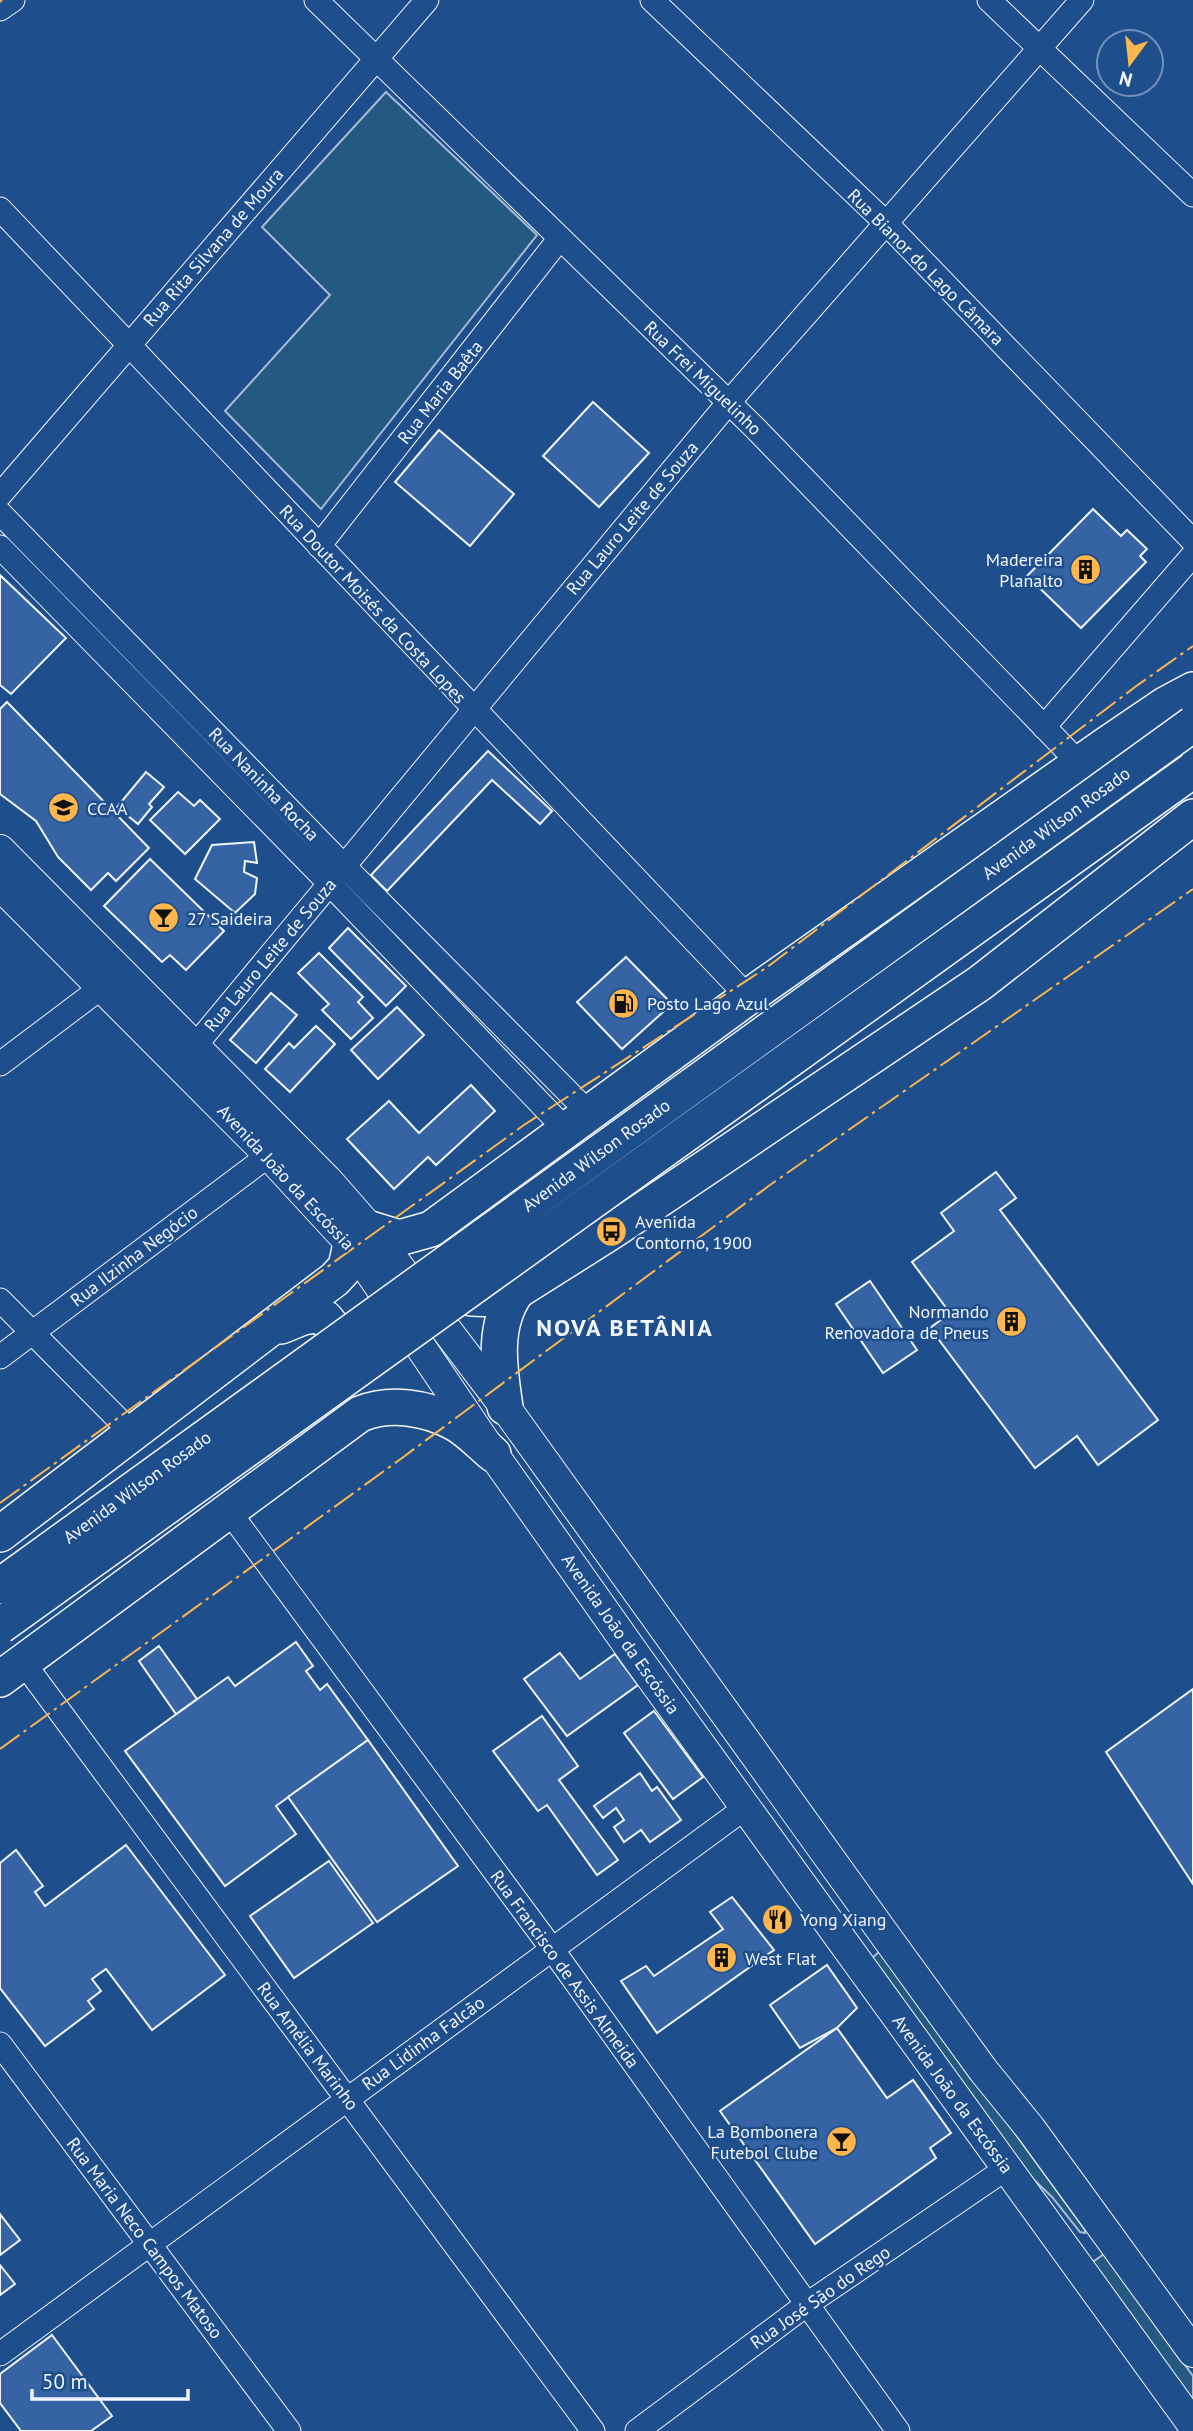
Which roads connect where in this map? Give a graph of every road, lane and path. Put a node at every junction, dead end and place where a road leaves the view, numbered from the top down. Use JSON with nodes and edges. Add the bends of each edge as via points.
{"nodes":[{"id":1,"x":13,"y":0,"type":"edge"},
{"id":2,"x":316,"y":0,"type":"edge"},
{"id":3,"x":426,"y":0,"type":"edge"},
{"id":4,"x":652,"y":0,"type":"edge"},
{"id":5,"x":989,"y":0,"type":"edge"},
{"id":6,"x":1082,"y":0,"type":"edge"},
{"id":7,"x":0,"y":9,"type":"edge"},
{"id":8,"x":1039,"y":48,"type":"junction"},
{"id":9,"x":376,"y":58,"type":"junction"},
{"id":10,"x":1193,"y":195,"type":"edge"},
{"id":11,"x":0,"y":209,"type":"edge"},
{"id":12,"x":886,"y":223,"type":"junction"},
{"id":13,"x":560,"y":238,"type":"junction"},
{"id":14,"x":129,"y":345,"type":"junction"},
{"id":15,"x":729,"y":402,"type":"junction"},
{"id":16,"x":0,"y":495,"type":"edge"},
{"id":17,"x":0,"y":513,"type":"edge"},
{"id":18,"x":1193,"y":541,"type":"edge"},
{"id":19,"x":319,"y":546,"type":"junction"},
{"id":20,"x":0,"y":547,"type":"edge"},
{"id":21,"x":1193,"y":555,"type":"edge"},
{"id":22,"x":1193,"y":690,"type":"edge"},
{"id":23,"x":473,"y":709,"type":"junction"},
{"id":24,"x":1193,"y":724,"type":"edge"},
{"id":25,"x":1044,"y":727,"type":"junction"},
{"id":26,"x":1081,"y":765,"type":"junction"},
{"id":27,"x":1193,"y":770,"type":"edge"},
{"id":28,"x":1193,"y":817,"type":"edge"},
{"id":29,"x":0,"y":850,"type":"edge"},
{"id":30,"x":336,"y":875,"type":"junction"},
{"id":31,"x":0,"y":885,"type":"edge"},
{"id":32,"x":102,"y":987,"type":"junction"},
{"id":33,"x":748,"y":997,"type":"junction"},
{"id":34,"x":195,"y":1046,"type":"junction"},
{"id":35,"x":0,"y":1065,"type":"edge"},
{"id":36,"x":578,"y":1122,"type":"junction"},
{"id":37,"x":269,"y":1155,"type":"junction"},
{"id":38,"x":430,"y":1228,"type":"junction"},
{"id":39,"x":361,"y":1237,"type":"junction"},
{"id":40,"x":517,"y":1291,"type":"junction"},
{"id":41,"x":0,"y":1300,"type":"edge"},
{"id":42,"x":33,"y":1333,"type":"junction"},
{"id":43,"x":259,"y":1336,"type":"junction"},
{"id":44,"x":0,"y":1357,"type":"edge"},
{"id":45,"x":505,"y":1407,"type":"junction"},
{"id":46,"x":132,"y":1433,"type":"junction"},
{"id":47,"x":326,"y":1438,"type":"junction"},
{"id":48,"x":493,"y":1454,"type":"junction"},
{"id":49,"x":228,"y":1510,"type":"junction"},
{"id":50,"x":0,"y":1534,"type":"edge"},
{"id":51,"x":0,"y":1586,"type":"edge"},
{"id":52,"x":0,"y":1626,"type":"edge"},
{"id":53,"x":638,"y":1659,"type":"junction"},
{"id":54,"x":12,"y":1670,"type":"edge"},
{"id":55,"x":748,"y":1746,"type":"junction"},
{"id":56,"x":745,"y":1808,"type":"junction"},
{"id":57,"x":783,"y":1861,"type":"junction"},
{"id":58,"x":881,"y":1931,"type":"junction"},
{"id":59,"x":552,"y":1949,"type":"junction"},
{"id":60,"x":0,"y":2044,"type":"edge"},
{"id":61,"x":347,"y":2098,"type":"junction"},
{"id":62,"x":1006,"y":2168,"type":"junction"},
{"id":63,"x":1026,"y":2194,"type":"junction"},
{"id":64,"x":1109,"y":2236,"type":"junction"},
{"id":65,"x":149,"y":2244,"type":"junction"},
{"id":66,"x":806,"y":2305,"type":"junction"},
{"id":67,"x":1193,"y":2352,"type":"edge"},
{"id":68,"x":0,"y":2354,"type":"edge"},
{"id":69,"x":1193,"y":2425,"type":"edge"},
{"id":70,"x":289,"y":2431,"type":"edge"},
{"id":71,"x":593,"y":2431,"type":"edge"},
{"id":72,"x":637,"y":2431,"type":"edge"},
{"id":73,"x":898,"y":2431,"type":"edge"}],
"edges":[{"from":1,"to":7,"type":"street"},
{"from":2,"to":9,"type":"street","name":"Rua Frei Miguelinho"},
{"from":3,"to":9,"type":"street","name":"Rua Rita Silvana de Moura"},
{"from":4,"to":12,"type":"street","name":"Rua Bianor do Lago Câmara"},
{"from":5,"to":8,"type":"street"},
{"from":6,"to":8,"type":"street","name":"Rua Lauro Leite de Souza"},
{"from":8,"to":10,"type":"street"},
{"from":8,"to":12,"type":"street","name":"Rua Lauro Leite de Souza"},
{"from":9,"to":13,"type":"street","name":"Rua Frei Miguelinho"},
{"from":9,"to":14,"type":"street","name":"Rua Rita Silvana de Moura"},
{"from":11,"to":14,"type":"street","name":"Rua Doutor Moisés da Costa Lopes"},
{"from":12,"to":15,"type":"street","name":"Rua Lauro Leite de Souza"},
{"from":12,"to":18,"type":"street","name":"Rua Bianor do Lago Câmara"},
{"from":13,"to":15,"type":"street","name":"Rua Frei Miguelinho"},
{"from":13,"to":19,"type":"street","name":"Rua Maria Baêta"},
{"from":14,"to":16,"type":"street","name":"Rua Rita Silvana de Moura"},
{"from":14,"to":19,"type":"street","name":"Rua Doutor Moisés da Costa Lopes"},
{"from":15,"to":23,"type":"street","name":"Rua Lauro Leite de Souza"},
{"from":15,"to":25,"type":"street","name":"Rua Frei Miguelinho"},
{"from":17,"to":30,"type":"street","name":"Rua Naninha Rocha"},
{"from":19,"to":23,"type":"street","name":"Rua Doutor Moisés da Costa Lopes"},
{"from":20,"to":30,"type":"street","name":"Rua Naninha Rocha"},
{"from":21,"to":25,"type":"street"},
{"from":22,"to":26,"type":"highway"},
{"from":23,"to":30,"type":"street","name":"Rua Lauro Leite de Souza"},
{"from":23,"to":33,"type":"street","name":"Rua Doutor Moisés da Costa Lopes"},
{"from":24,"to":51,"type":"highway","name":"Avenida Wilson Rosado","bridge":true},
{"from":25,"to":26,"type":"street","name":"Rua Frei Miguelinho"},
{"from":26,"to":33,"type":"highway"},
{"from":27,"to":52,"type":"highway","name":"Avenida Wilson Rosado","bridge":true},
{"from":28,"to":40,"type":"highway","via":[[980,983]]},
{"from":29,"to":34,"type":"main road","name":"Avenida João da Escóssia"},
{"from":30,"to":34,"type":"street","name":"Rua Lauro Leite de Souza"},
{"from":30,"to":36,"type":"street","name":"Rua Naninha Rocha"},
{"from":31,"to":32,"type":"main road","name":"Avenida João da Escóssia"},
{"from":32,"to":35,"type":"street"},
{"from":32,"to":37,"type":"main road","name":"Avenida João da Escóssia"},
{"from":33,"to":36,"type":"highway"},
{"from":34,"to":39,"type":"main road","name":"Avenida João da Escóssia","via":[[328,1181]]},
{"from":36,"to":38,"type":"highway"},
{"from":37,"to":39,"type":"main road","name":"Avenida João da Escóssia"},
{"from":37,"to":42,"type":"street","name":"Rua Ilzinha Negócio"},
{"from":38,"to":39,"type":"highway","via":[[400,1238]]},
{"from":38,"to":40,"type":"highway","via":[[425,1247],[439,1273],[458,1291],[482,1299]]},
{"from":39,"to":43,"type":"highway","via":[[335,1279]]},
{"from":39,"to":45,"type":"main road","name":"Avenida João da Escóssia"},
{"from":39,"to":48,"type":"main road","name":"Avenida João da Escóssia"},
{"from":40,"to":45,"type":"highway","via":[[502,1320],[499,1343]]},
{"from":41,"to":42,"type":"street"},
{"from":42,"to":44,"type":"street","name":"Rua Ilzinha Negócio"},
{"from":42,"to":46,"type":"street"},
{"from":43,"to":46,"type":"highway"},
{"from":43,"to":47,"type":"highway","via":[[316,1315],[325,1318],[359,1359],[367,1377],[366,1389]]},
{"from":45,"to":55,"type":"main road","name":"Avenida João da Escóssia"},
{"from":46,"to":50,"type":"highway"},
{"from":47,"to":48,"type":"highway","via":[[360,1414],[377,1408],[411,1408],[455,1423]]},
{"from":47,"to":49,"type":"highway"},
{"from":48,"to":53,"type":"main road","name":"Avenida João da Escóssia"},
{"from":49,"to":54,"type":"highway"},
{"from":49,"to":59,"type":"street","name":"Rua Francisco de Assis Almeida"},
{"from":53,"to":55,"type":"main road","via":[[648,1646],[660,1647],[711,1716]]},
{"from":53,"to":56,"type":"main road","name":"Avenida João da Escóssia"},
{"from":54,"to":61,"type":"street","name":"Rua Amélia Marinho"},
{"from":55,"to":58,"type":"main road","name":"Avenida João da Escóssia"},
{"from":56,"to":57,"type":"main road","name":"Avenida João da Escóssia"},
{"from":56,"to":59,"type":"street","name":"Rua Lidinha Falcão"},
{"from":57,"to":58,"type":"main road","via":[[819,1894],[855,1938],[871,1940]]},
{"from":57,"to":62,"type":"main road","name":"Avenida João da Escóssia"},
{"from":58,"to":64,"type":"main road","name":"Avenida João da Escóssia"},
{"from":59,"to":61,"type":"street","name":"Rua Lidinha Falcão"},
{"from":59,"to":66,"type":"street","name":"Rua Francisco de Assis Almeida"},
{"from":60,"to":65,"type":"street","name":"Rua Maria Neco Campos Matoso"},
{"from":61,"to":65,"type":"street","name":"Rua Lidinha Falcão"},
{"from":61,"to":71,"type":"street","name":"Rua Amélia Marinho"},
{"from":62,"to":63,"type":"main road","name":"Avenida João da Escóssia"},
{"from":62,"to":66,"type":"street","name":"Rua José São do Rego"},
{"from":63,"to":64,"type":"main road","via":[[1050,2206],[1077,2239],[1096,2243]]},
{"from":63,"to":69,"type":"main road","name":"Avenida João da Escóssia"},
{"from":64,"to":67,"type":"main road","name":"Avenida João da Escóssia"},
{"from":65,"to":68,"type":"street","name":"Rua Lidinha Falcão"},
{"from":65,"to":70,"type":"street","name":"Rua Maria Neco Campos Matoso"},
{"from":66,"to":72,"type":"street","name":"Rua José São do Rego"},
{"from":66,"to":73,"type":"street","name":"Rua Francisco de Assis Almeida"}]}
